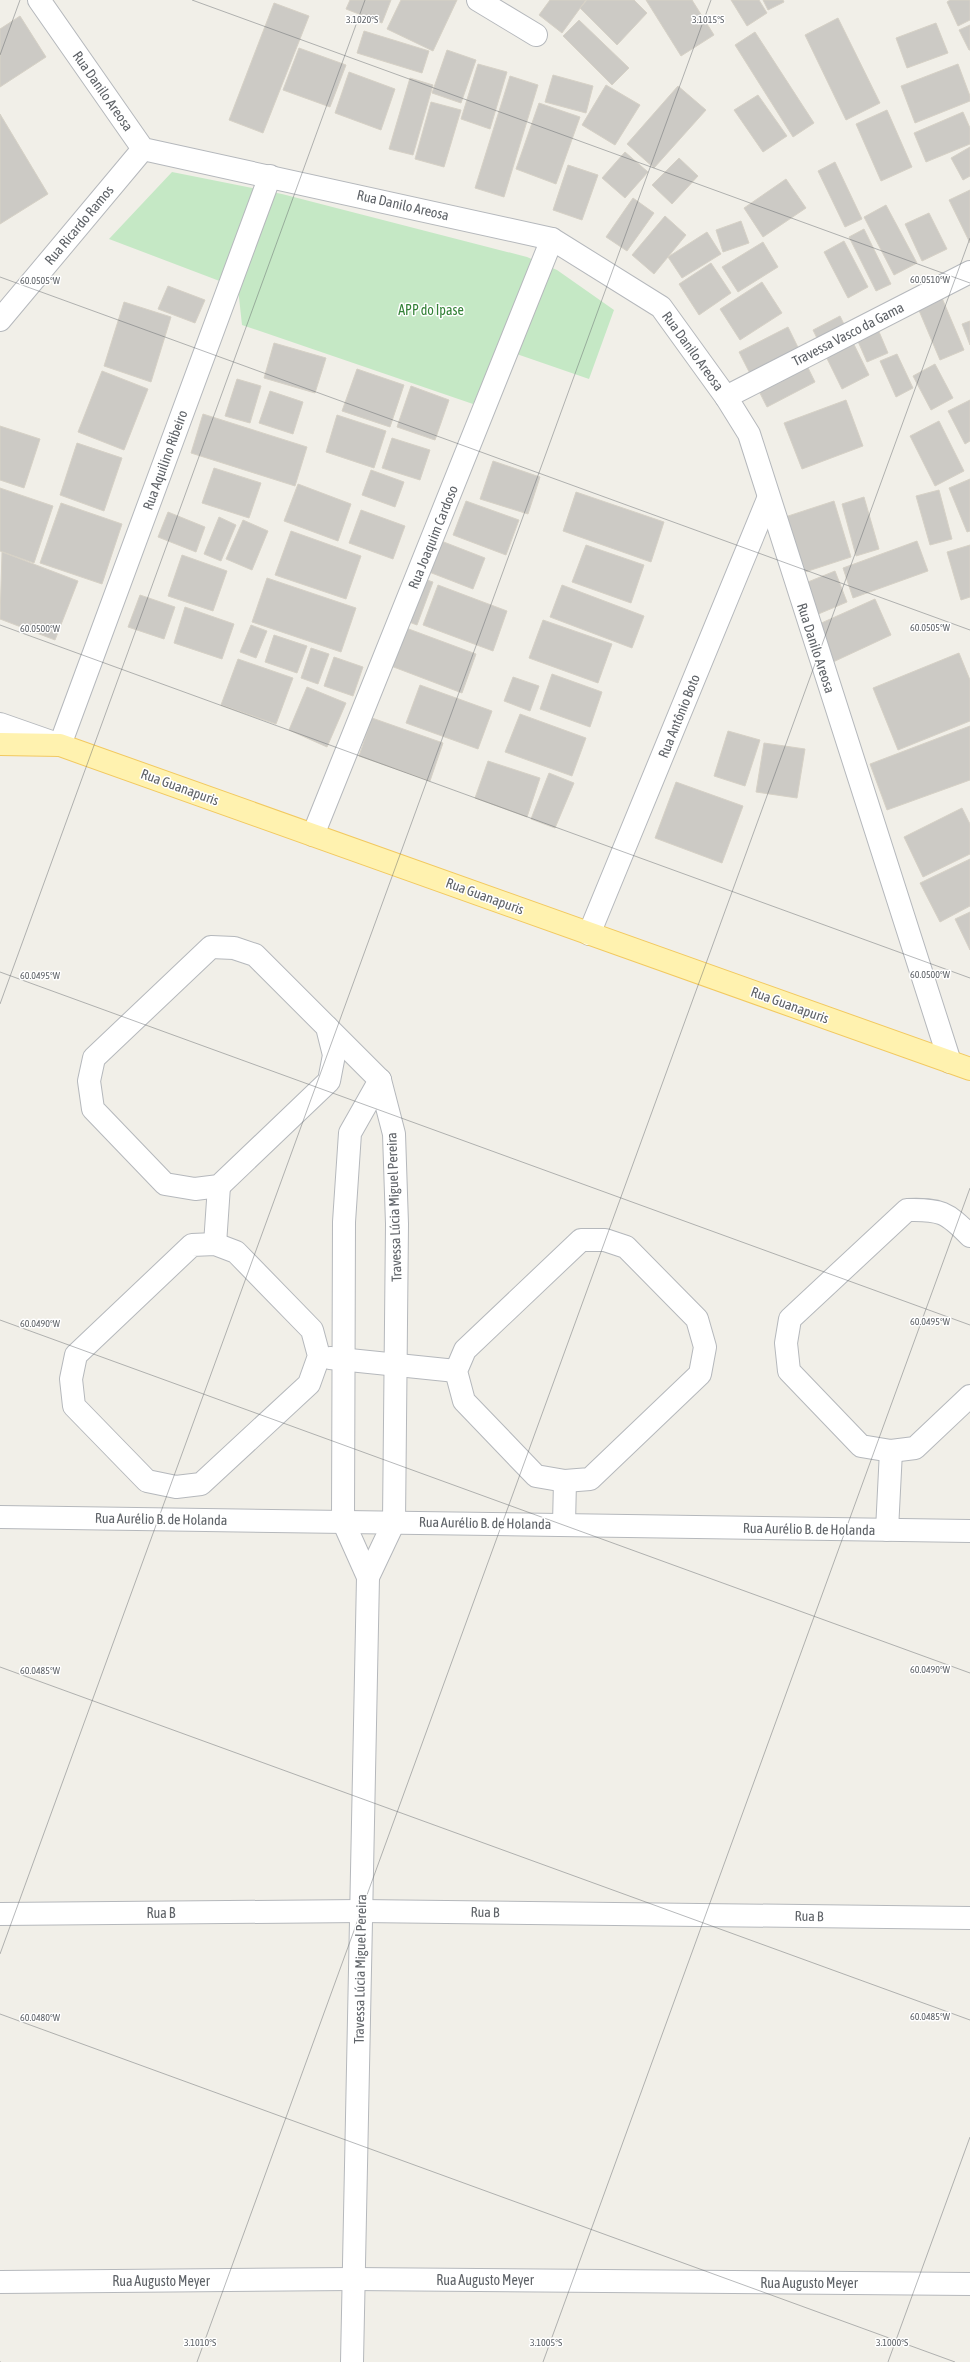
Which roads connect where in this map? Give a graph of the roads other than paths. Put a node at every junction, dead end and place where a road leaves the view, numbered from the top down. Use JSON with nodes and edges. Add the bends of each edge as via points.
{"nodes":[{"id":1,"x":39,"y":0,"type":"edge"},
{"id":2,"x":478,"y":0,"type":"edge"},
{"id":3,"x":536,"y":35,"type":"dead end"},
{"id":4,"x":143,"y":149,"type":"junction"},
{"id":5,"x":270,"y":176,"type":"junction"},
{"id":6,"x":552,"y":239,"type":"junction"},
{"id":7,"x":970,"y":272,"type":"edge"},
{"id":8,"x":0,"y":320,"type":"edge"},
{"id":9,"x":726,"y":396,"type":"junction"},
{"id":10,"x":768,"y":499,"type":"junction"},
{"id":11,"x":0,"y":724,"type":"edge"},
{"id":12,"x":0,"y":744,"type":"edge"},
{"id":13,"x":60,"y":745,"type":"junction"},
{"id":14,"x":313,"y":835,"type":"junction"},
{"id":15,"x":589,"y":934,"type":"junction"},
{"id":16,"x":327,"y":1027,"type":"junction"},
{"id":17,"x":960,"y":1066,"type":"edge"},
{"id":18,"x":380,"y":1080,"type":"junction"},
{"id":19,"x":219,"y":1186,"type":"junction"},
{"id":20,"x":970,"y":1236,"type":"edge"},
{"id":21,"x":215,"y":1244,"type":"junction"},
{"id":22,"x":319,"y":1356,"type":"junction"},
{"id":23,"x":344,"y":1359,"type":"junction"},
{"id":24,"x":396,"y":1364,"type":"junction"},
{"id":25,"x":456,"y":1371,"type":"junction"},
{"id":26,"x":970,"y":1396,"type":"edge"},
{"id":27,"x":891,"y":1451,"type":"junction"},
{"id":28,"x":565,"y":1481,"type":"junction"},
{"id":29,"x":176,"y":1487,"type":"junction"},
{"id":30,"x":0,"y":1517,"type":"edge"},
{"id":31,"x":174,"y":1518,"type":"junction"},
{"id":32,"x":343,"y":1521,"type":"junction"},
{"id":33,"x":394,"y":1522,"type":"junction"},
{"id":34,"x":564,"y":1524,"type":"junction"},
{"id":35,"x":887,"y":1530,"type":"junction"},
{"id":36,"x":970,"y":1531,"type":"edge"},
{"id":37,"x":368,"y":1577,"type":"junction"},
{"id":38,"x":361,"y":1911,"type":"junction"},
{"id":39,"x":0,"y":1914,"type":"edge"},
{"id":40,"x":970,"y":1918,"type":"edge"},
{"id":41,"x":352,"y":2279,"type":"junction"},
{"id":42,"x":0,"y":2282,"type":"edge"},
{"id":43,"x":970,"y":2284,"type":"edge"},
{"id":44,"x":352,"y":2362,"type":"edge"}],
"edges":[{"from":1,"to":4,"type":"street","name":"Rua Danilo Areosa"},
{"from":2,"to":3,"type":"street"},
{"from":4,"to":5,"type":"street","name":"Rua Danilo Areosa"},
{"from":4,"to":8,"type":"street","name":"Rua Ricardo Ramos"},
{"from":5,"to":6,"type":"street","name":"Rua Danilo Areosa"},
{"from":5,"to":13,"type":"street","name":"Rua Aquilino Ribeiro"},
{"from":6,"to":9,"type":"street","name":"Rua Danilo Areosa","via":[[661,307]]},
{"from":6,"to":14,"type":"street","name":"Rua Joaquim Cardoso"},
{"from":7,"to":9,"type":"street","name":"Travessa Vasco da Gama"},
{"from":9,"to":10,"type":"street","name":"Rua Danilo Areosa","via":[[748,434]]},
{"from":10,"to":15,"type":"street","name":"Rua Antônio Boto"},
{"from":10,"to":17,"type":"street","name":"Rua Danilo Areosa"},
{"from":11,"to":13,"type":"street","name":"Rua Guanapuris"},
{"from":12,"to":13,"type":"main road"},
{"from":13,"to":14,"type":"main road","name":"Rua Guanapuris"},
{"from":14,"to":15,"type":"main road","name":"Rua Guanapuris"},
{"from":15,"to":17,"type":"main road","name":"Rua Guanapuris"},
{"from":16,"to":18,"type":"street"},
{"from":16,"to":19,"type":"street","via":[[334,1055],[329,1081]]},
{"from":16,"to":19,"type":"street","via":[[255,955],[234,948],[211,947],[94,1058],[90,1081],[93,1109],[165,1184],[195,1189]]},
{"from":18,"to":23,"type":"street","name":"Travessa Lúcia Miguel Pereira","via":[[350,1133],[344,1222]]},
{"from":18,"to":24,"type":"street","name":"Travessa Lúcia Miguel Pereira","via":[[394,1134],[397,1224]]},
{"from":19,"to":21,"type":"street"},
{"from":20,"to":27,"type":"street","via":[[951,1217],[930,1209],[907,1210],[790,1320],[786,1343],[789,1371],[861,1446]]},
{"from":21,"to":22,"type":"street","via":[[236,1252],[312,1330]]},
{"from":21,"to":29,"type":"street","via":[[192,1245],[76,1355],[71,1379],[74,1406],[147,1482]]},
{"from":22,"to":23,"type":"street"},
{"from":22,"to":29,"type":"street","via":[[309,1384],[201,1484]]},
{"from":23,"to":24,"type":"street"},
{"from":23,"to":32,"type":"street","name":"Travessa Lúcia Miguel Pereira"},
{"from":24,"to":25,"type":"street"},
{"from":24,"to":33,"type":"street","name":"Travessa Lúcia Miguel Pereira"},
{"from":25,"to":28,"type":"street","via":[[464,1402],[536,1476]]},
{"from":25,"to":28,"type":"street","via":[[464,1350],[581,1240],[605,1240],[626,1247],[698,1319],[705,1347],[700,1374],[590,1479]]},
{"from":26,"to":27,"type":"street","via":[[915,1448]]},
{"from":27,"to":35,"type":"street"},
{"from":28,"to":34,"type":"street"},
{"from":29,"to":31,"type":"street"},
{"from":30,"to":31,"type":"street","name":"Rua Aurélio B. de Holanda"},
{"from":31,"to":32,"type":"street","name":"Rua Aurélio B. de Holanda"},
{"from":32,"to":33,"type":"street","name":"Rua Aurélio B. de Holanda"},
{"from":32,"to":37,"type":"street","name":"Travessa Lúcia Miguel Pereira"},
{"from":33,"to":34,"type":"street","name":"Rua Aurélio B. de Holanda"},
{"from":33,"to":37,"type":"street","name":"Travessa Lúcia Miguel Pereira"},
{"from":34,"to":35,"type":"street","name":"Rua Aurélio B. de Holanda"},
{"from":35,"to":36,"type":"street","name":"Rua Aurélio B. de Holanda"},
{"from":37,"to":38,"type":"street","name":"Travessa Lúcia Miguel Pereira"},
{"from":38,"to":39,"type":"street","name":"Rua B"},
{"from":38,"to":40,"type":"street","name":"Rua B"},
{"from":38,"to":41,"type":"street","name":"Travessa Lúcia Miguel Pereira"},
{"from":41,"to":42,"type":"street","name":"Rua Augusto Meyer"},
{"from":41,"to":43,"type":"street","name":"Rua Augusto Meyer"},
{"from":41,"to":44,"type":"street","name":"Travessa Lúcia Miguel Pereira"}]}
